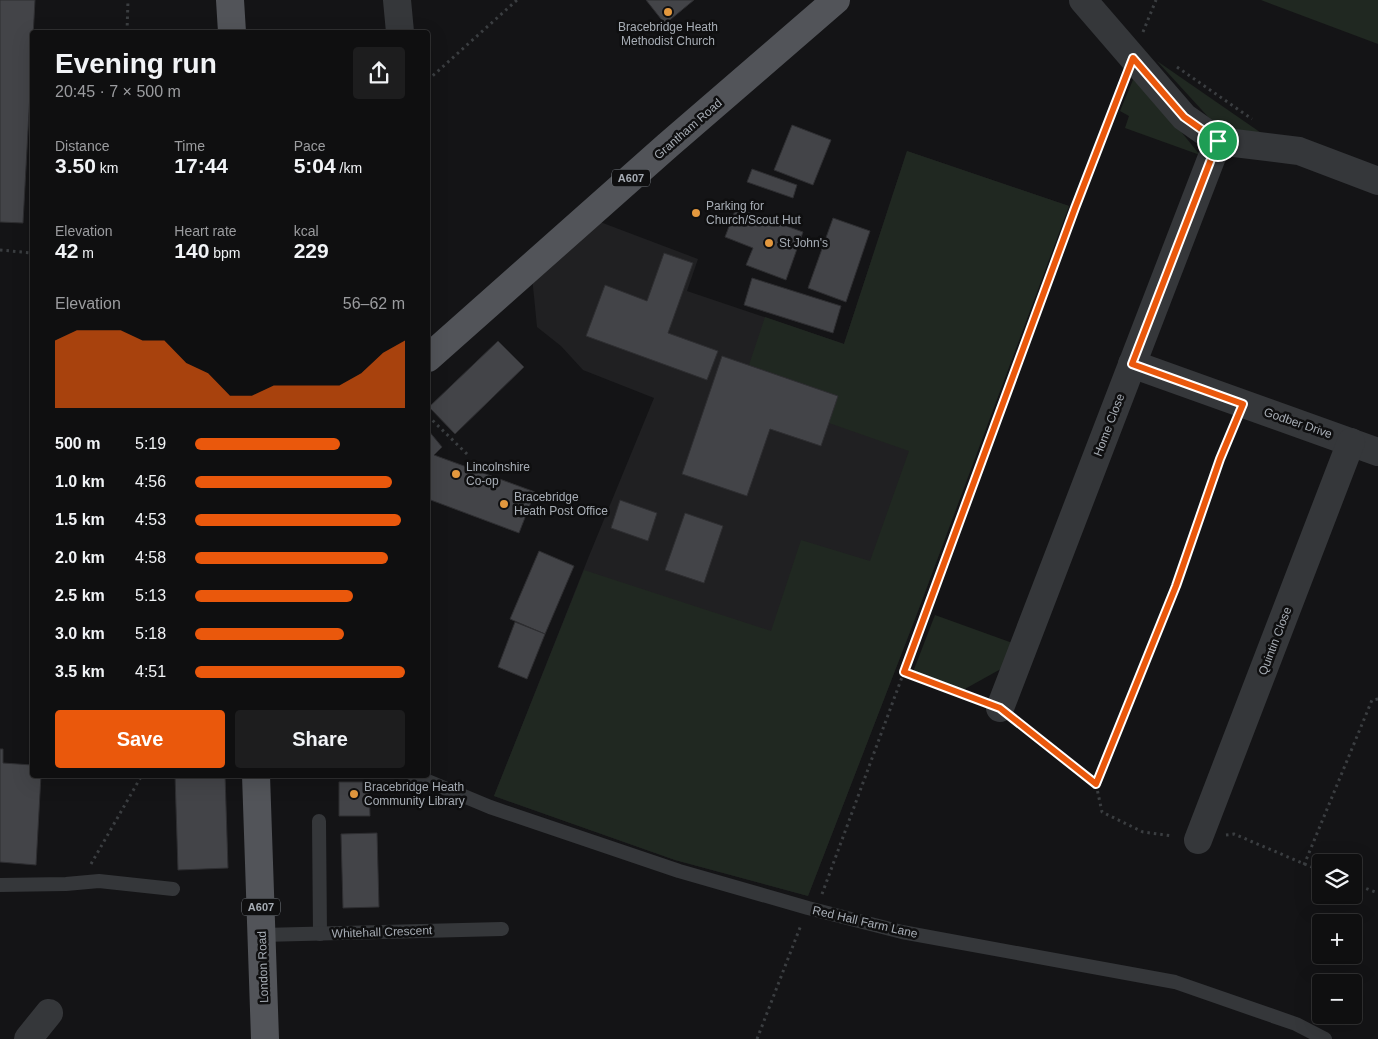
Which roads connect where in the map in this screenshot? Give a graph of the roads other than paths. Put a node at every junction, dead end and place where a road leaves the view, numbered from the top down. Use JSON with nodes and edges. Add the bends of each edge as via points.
{"nodes":[{"id":1,"x":230,"y":0,"type":"edge"},
{"id":2,"x":398,"y":0,"type":"edge"},
{"id":3,"x":836,"y":0,"type":"edge"},
{"id":4,"x":1083,"y":0,"type":"edge"},
{"id":5,"x":232,"y":30,"type":"edge"},
{"id":6,"x":400,"y":30,"type":"edge"},
{"id":7,"x":1218,"y":141,"type":"junction"},
{"id":8,"x":1378,"y":181,"type":"edge"},
{"id":9,"x":430,"y":356,"type":"edge"},
{"id":10,"x":1132,"y":364,"type":"junction"},
{"id":11,"x":1351,"y":442,"type":"junction"},
{"id":12,"x":1378,"y":452,"type":"edge"},
{"id":13,"x":1000,"y":708,"type":"road end"},
{"id":14,"x":256,"y":778,"type":"edge"},
{"id":15,"x":420,"y":778,"type":"edge"},
{"id":16,"x":319,"y":821,"type":"dead end"},
{"id":17,"x":1198,"y":840,"type":"road end"},
{"id":18,"x":0,"y":885,"type":"edge"},
{"id":19,"x":173,"y":888,"type":"dead end"},
{"id":20,"x":502,"y":928,"type":"dead end"},
{"id":21,"x":320,"y":934,"type":"junction"},
{"id":22,"x":262,"y":935,"type":"junction"},
{"id":23,"x":49,"y":1013,"type":"dead end"},
{"id":24,"x":28,"y":1039,"type":"edge"},
{"id":25,"x":265,"y":1039,"type":"edge"},
{"id":26,"x":1325,"y":1039,"type":"edge"}],
"edges":[{"from":1,"to":5,"type":"main road"},
{"from":2,"to":6,"type":"street"},
{"from":3,"to":9,"type":"main road","name":"Grantham Road","number":"A607"},
{"from":4,"to":7,"type":"street","via":[[1184,117]]},
{"from":7,"to":8,"type":"street","via":[[1299,151]]},
{"from":7,"to":10,"type":"street","name":"Home Close"},
{"from":10,"to":11,"type":"street","name":"Godber Drive"},
{"from":10,"to":13,"type":"street","name":"Home Close"},
{"from":11,"to":12,"type":"street","name":"Godber Drive"},
{"from":11,"to":17,"type":"street","name":"Quintin Close"},
{"from":14,"to":22,"type":"main road","name":"London Road","number":"A607"},
{"from":15,"to":26,"type":"lane","name":"Red Hall Farm Lane","via":[[490,807],[679,871],[902,932],[1175,982],[1296,1024]]},
{"from":16,"to":21,"type":"lane"},
{"from":18,"to":19,"type":"lane","via":[[100,881]]},
{"from":20,"to":21,"type":"lane","name":"Whitehall Crescent"},
{"from":21,"to":22,"type":"lane","name":"Whitehall Crescent"},
{"from":22,"to":25,"type":"main road","name":"London Road","number":"A607"},
{"from":23,"to":24,"type":"street"}]}
